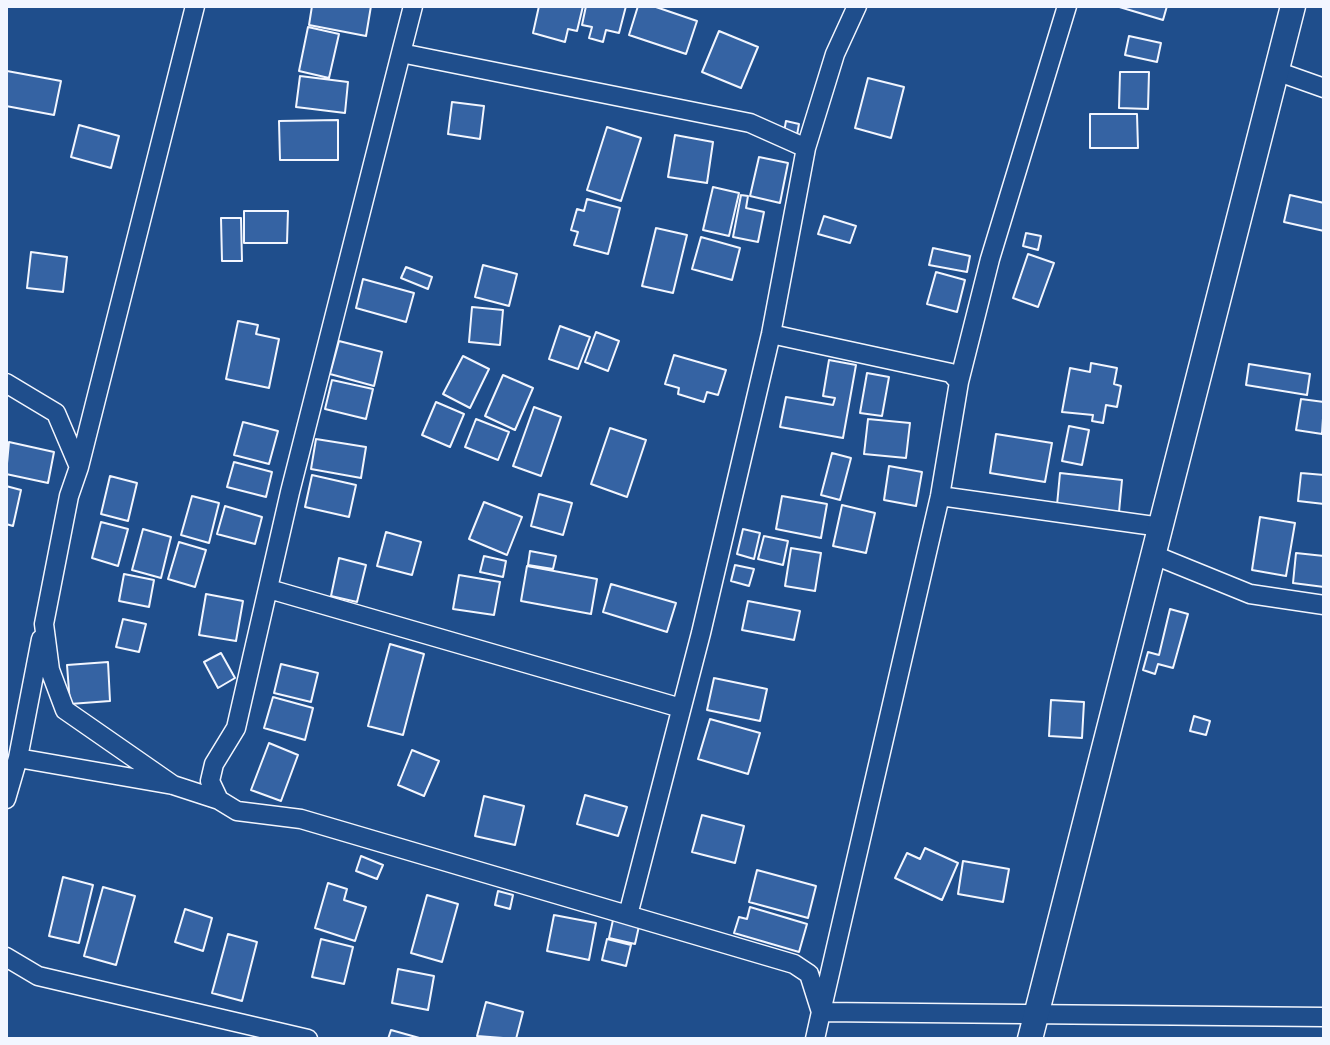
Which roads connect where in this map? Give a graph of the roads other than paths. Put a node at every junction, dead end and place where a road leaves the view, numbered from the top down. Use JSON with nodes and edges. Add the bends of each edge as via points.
{"nodes":[{"id":1,"x":195,"y":6,"type":"edge"},
{"id":2,"x":413,"y":6,"type":"edge"},
{"id":3,"x":857,"y":6,"type":"edge"},
{"id":4,"x":1067,"y":6,"type":"edge"},
{"id":5,"x":1293,"y":6,"type":"edge"},
{"id":6,"x":401,"y":53,"type":"junction"},
{"id":7,"x":1276,"y":71,"type":"junction"},
{"id":8,"x":1324,"y":88,"type":"edge"},
{"id":9,"x":806,"y":148,"type":"junction"},
{"id":10,"x":771,"y":334,"type":"junction"},
{"id":11,"x":959,"y":382,"type":"junction"},
{"id":12,"x":6,"y":383,"type":"edge"},
{"id":13,"x":79,"y":467,"type":"junction"},
{"id":14,"x":940,"y":496,"type":"junction"},
{"id":15,"x":1161,"y":527,"type":"junction"},
{"id":16,"x":1154,"y":555,"type":"junction"},
{"id":17,"x":269,"y":589,"type":"junction"},
{"id":18,"x":1324,"y":605,"type":"edge"},
{"id":19,"x":44,"y":624,"type":"junction"},
{"id":20,"x":681,"y":708,"type":"junction"},
{"id":21,"x":18,"y":758,"type":"junction"},
{"id":22,"x":173,"y":785,"type":"junction"},
{"id":23,"x":6,"y":799,"type":"edge"},
{"id":24,"x":219,"y":800,"type":"junction"},
{"id":25,"x":628,"y":915,"type":"junction"},
{"id":26,"x":6,"y":957,"type":"edge"},
{"id":27,"x":821,"y":1012,"type":"junction"},
{"id":28,"x":1324,"y":1017,"type":"edge"},
{"id":29,"x":1033,"y":1028,"type":"edge"},
{"id":30,"x":308,"y":1039,"type":"edge"},
{"id":31,"x":815,"y":1039,"type":"edge"}],
"edges":[{"from":1,"to":13,"type":"street"},
{"from":2,"to":6,"type":"street"},
{"from":3,"to":9,"type":"street","via":[[835,54]]},
{"from":4,"to":11,"type":"street","via":[[990,259]]},
{"from":5,"to":7,"type":"street"},
{"from":6,"to":9,"type":"street","via":[[750,123]]},
{"from":6,"to":17,"type":"street"},
{"from":7,"to":8,"type":"street"},
{"from":7,"to":15,"type":"street"},
{"from":9,"to":10,"type":"street"},
{"from":10,"to":11,"type":"street","via":[[951,373]]},
{"from":10,"to":20,"type":"street"},
{"from":11,"to":14,"type":"street"},
{"from":12,"to":13,"type":"street","via":[[56,413]]},
{"from":13,"to":19,"type":"street"},
{"from":14,"to":15,"type":"street"},
{"from":14,"to":27,"type":"street"},
{"from":15,"to":16,"type":"street"},
{"from":16,"to":18,"type":"street","via":[[1250,594]]},
{"from":16,"to":29,"type":"street"},
{"from":17,"to":20,"type":"street"},
{"from":17,"to":24,"type":"street","via":[[236,728],[214,764],[210,781]]},
{"from":19,"to":21,"type":"street"},
{"from":19,"to":22,"type":"street","via":[[50,670],[65,710]]},
{"from":20,"to":25,"type":"street"},
{"from":21,"to":22,"type":"street"},
{"from":21,"to":23,"type":"street"},
{"from":22,"to":24,"type":"street"},
{"from":24,"to":25,"type":"street","via":[[237,811],[301,819]]},
{"from":25,"to":27,"type":"street","via":[[794,964],[809,974]]},
{"from":26,"to":30,"type":"street","via":[[38,976]]},
{"from":27,"to":29,"type":"street"},
{"from":27,"to":31,"type":"street"},
{"from":28,"to":29,"type":"street"}]}
